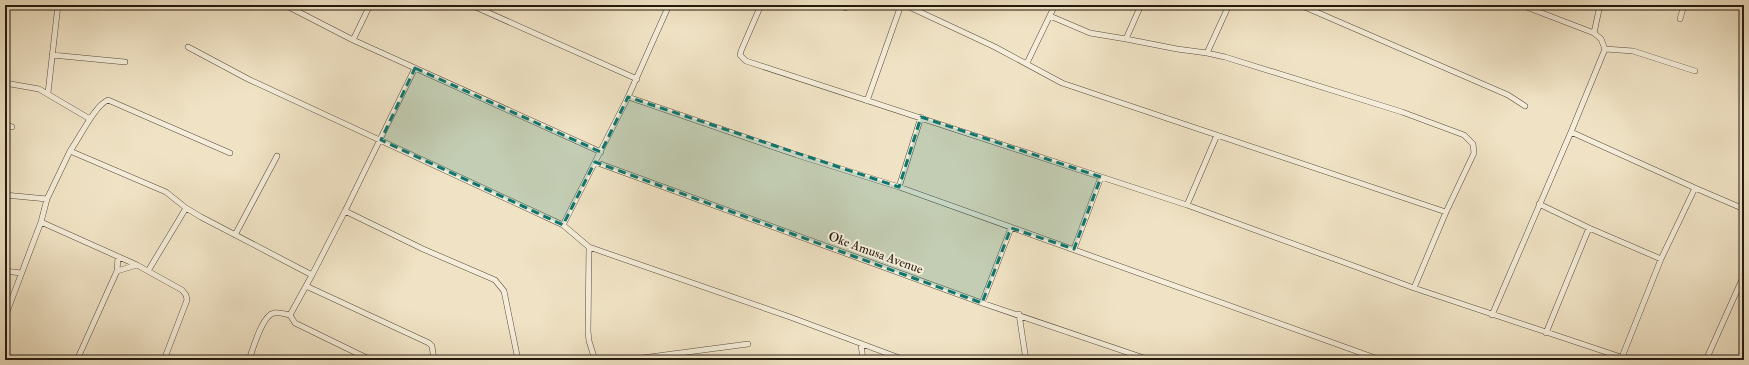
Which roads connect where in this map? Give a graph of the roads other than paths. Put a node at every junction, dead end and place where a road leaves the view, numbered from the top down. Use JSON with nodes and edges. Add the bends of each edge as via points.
{"nodes":[{"id":1,"x":58,"y":5,"type":"edge"},
{"id":2,"x":285,"y":5,"type":"edge"},
{"id":3,"x":370,"y":5,"type":"edge"},
{"id":4,"x":471,"y":5,"type":"edge"},
{"id":5,"x":761,"y":5,"type":"edge"},
{"id":6,"x":901,"y":5,"type":"edge"},
{"id":7,"x":905,"y":5,"type":"edge"},
{"id":8,"x":1055,"y":5,"type":"edge"},
{"id":9,"x":1141,"y":5,"type":"edge"},
{"id":10,"x":1229,"y":5,"type":"edge"},
{"id":11,"x":1300,"y":5,"type":"edge"},
{"id":12,"x":1521,"y":5,"type":"edge"},
{"id":13,"x":1600,"y":5,"type":"edge"},
{"id":14,"x":1684,"y":5,"type":"edge"},
{"id":15,"x":1733,"y":5,"type":"edge"},
{"id":16,"x":667,"y":6,"type":"edge"},
{"id":17,"x":1744,"y":9,"type":"edge"},
{"id":18,"x":1050,"y":16,"type":"junction"},
{"id":19,"x":1680,"y":19,"type":"dead end"},
{"id":20,"x":1594,"y":33,"type":"junction"},
{"id":21,"x":1126,"y":39,"type":"junction"},
{"id":22,"x":353,"y":40,"type":"junction"},
{"id":23,"x":188,"y":47,"type":"dead end"},
{"id":24,"x":1605,"y":49,"type":"junction"},
{"id":25,"x":1207,"y":52,"type":"junction"},
{"id":26,"x":52,"y":55,"type":"junction"},
{"id":27,"x":125,"y":62,"type":"dead end"},
{"id":28,"x":1027,"y":63,"type":"junction"},
{"id":29,"x":415,"y":68,"type":"junction"},
{"id":30,"x":1695,"y":71,"type":"dead end"},
{"id":31,"x":637,"y":79,"type":"junction"},
{"id":32,"x":5,"y":83,"type":"edge"},
{"id":33,"x":48,"y":93,"type":"junction"},
{"id":34,"x":628,"y":97,"type":"junction"},
{"id":35,"x":867,"y":101,"type":"junction"},
{"id":36,"x":1525,"y":106,"type":"dead end"},
{"id":37,"x":921,"y":118,"type":"junction"},
{"id":38,"x":90,"y":119,"type":"junction"},
{"id":39,"x":5,"y":125,"type":"edge"},
{"id":40,"x":12,"y":127,"type":"dead end"},
{"id":41,"x":1571,"y":132,"type":"junction"},
{"id":42,"x":1217,"y":135,"type":"junction"},
{"id":43,"x":381,"y":140,"type":"junction"},
{"id":44,"x":70,"y":151,"type":"junction"},
{"id":45,"x":601,"y":152,"type":"junction"},
{"id":46,"x":230,"y":153,"type":"dead end"},
{"id":47,"x":277,"y":156,"type":"dead end"},
{"id":48,"x":595,"y":162,"type":"junction"},
{"id":49,"x":1100,"y":177,"type":"junction"},
{"id":50,"x":899,"y":187,"type":"junction"},
{"id":51,"x":1695,"y":188,"type":"junction"},
{"id":52,"x":5,"y":195,"type":"edge"},
{"id":53,"x":47,"y":199,"type":"junction"},
{"id":54,"x":1539,"y":204,"type":"junction"},
{"id":55,"x":1188,"y":205,"type":"junction"},
{"id":56,"x":186,"y":208,"type":"junction"},
{"id":57,"x":1744,"y":209,"type":"edge"},
{"id":58,"x":345,"y":211,"type":"junction"},
{"id":59,"x":1446,"y":212,"type":"junction"},
{"id":60,"x":40,"y":222,"type":"junction"},
{"id":61,"x":563,"y":225,"type":"junction"},
{"id":62,"x":1011,"y":228,"type":"junction"},
{"id":63,"x":1588,"y":228,"type":"junction"},
{"id":64,"x":236,"y":235,"type":"junction"},
{"id":65,"x":589,"y":247,"type":"junction"},
{"id":66,"x":1074,"y":249,"type":"junction"},
{"id":67,"x":118,"y":257,"type":"junction"},
{"id":68,"x":1660,"y":259,"type":"junction"},
{"id":69,"x":137,"y":265,"type":"junction"},
{"id":70,"x":5,"y":271,"type":"edge"},
{"id":71,"x":117,"y":271,"type":"junction"},
{"id":72,"x":148,"y":271,"type":"junction"},
{"id":73,"x":21,"y":273,"type":"junction"},
{"id":74,"x":312,"y":275,"type":"junction"},
{"id":75,"x":1744,"y":275,"type":"edge"},
{"id":76,"x":306,"y":286,"type":"junction"},
{"id":77,"x":1414,"y":288,"type":"junction"},
{"id":78,"x":982,"y":302,"type":"junction"},
{"id":79,"x":1019,"y":314,"type":"junction"},
{"id":80,"x":290,"y":315,"type":"junction"},
{"id":81,"x":1492,"y":315,"type":"junction"},
{"id":82,"x":5,"y":317,"type":"edge"},
{"id":83,"x":1546,"y":333,"type":"junction"},
{"id":84,"x":748,"y":344,"type":"dead end"},
{"id":85,"x":861,"y":344,"type":"junction"},
{"id":86,"x":1622,"y":357,"type":"junction"},
{"id":87,"x":77,"y":360,"type":"edge"},
{"id":88,"x":164,"y":360,"type":"edge"},
{"id":89,"x":249,"y":360,"type":"edge"},
{"id":90,"x":371,"y":360,"type":"edge"},
{"id":91,"x":434,"y":360,"type":"edge"},
{"id":92,"x":518,"y":360,"type":"edge"},
{"id":93,"x":595,"y":360,"type":"edge"},
{"id":94,"x":627,"y":360,"type":"edge"},
{"id":95,"x":863,"y":360,"type":"edge"},
{"id":96,"x":905,"y":360,"type":"edge"},
{"id":97,"x":1026,"y":360,"type":"edge"},
{"id":98,"x":1150,"y":360,"type":"edge"},
{"id":99,"x":1381,"y":360,"type":"edge"},
{"id":100,"x":1630,"y":360,"type":"edge"},
{"id":101,"x":1706,"y":360,"type":"edge"}],
"edges":[{"from":1,"to":26,"type":"street"},
{"from":2,"to":22,"type":"street"},
{"from":3,"to":22,"type":"street"},
{"from":4,"to":31,"type":"street"},
{"from":5,"to":35,"type":"street","via":[[743,45],[740,55],[742,59]]},
{"from":6,"to":35,"type":"street"},
{"from":7,"to":28,"type":"street"},
{"from":8,"to":18,"type":"street"},
{"from":9,"to":21,"type":"street"},
{"from":10,"to":25,"type":"street"},
{"from":11,"to":36,"type":"street","via":[[1508,95]]},
{"from":12,"to":20,"type":"street"},
{"from":13,"to":20,"type":"street"},
{"from":14,"to":19,"type":"street"},
{"from":15,"to":17,"type":"street"},
{"from":16,"to":31,"type":"street"},
{"from":18,"to":21,"type":"street","via":[[1090,33]]},
{"from":18,"to":28,"type":"street"},
{"from":20,"to":24,"type":"street","via":[[1602,40]]},
{"from":21,"to":25,"type":"street"},
{"from":22,"to":29,"type":"street"},
{"from":23,"to":43,"type":"street","via":[[248,79]]},
{"from":24,"to":30,"type":"street","via":[[1633,51]]},
{"from":24,"to":41,"type":"street"},
{"from":25,"to":59,"type":"street","via":[[1402,112],[1464,135],[1473,144],[1474,153]]},
{"from":26,"to":27,"type":"street"},
{"from":26,"to":33,"type":"street"},
{"from":28,"to":42,"type":"street","via":[[1062,83]]},
{"from":29,"to":43,"type":"street"},
{"from":29,"to":45,"type":"street"},
{"from":31,"to":34,"type":"street"},
{"from":32,"to":33,"type":"street","via":[[30,86]]},
{"from":33,"to":38,"type":"street"},
{"from":34,"to":45,"type":"street"},
{"from":34,"to":50,"type":"street"},
{"from":35,"to":37,"type":"street"},
{"from":37,"to":49,"type":"street"},
{"from":37,"to":50,"type":"street"},
{"from":38,"to":44,"type":"street"},
{"from":38,"to":46,"type":"street","via":[[108,100]]},
{"from":39,"to":40,"type":"street"},
{"from":41,"to":51,"type":"street"},
{"from":41,"to":54,"type":"street"},
{"from":42,"to":55,"type":"street"},
{"from":42,"to":59,"type":"street"},
{"from":43,"to":58,"type":"street"},
{"from":43,"to":61,"type":"street"},
{"from":44,"to":53,"type":"street"},
{"from":44,"to":56,"type":"street","via":[[166,192]]},
{"from":45,"to":48,"type":"street"},
{"from":47,"to":64,"type":"street"},
{"from":48,"to":61,"type":"street"},
{"from":48,"to":78,"type":"street","name":"Oke Amusa Avenue"},
{"from":49,"to":55,"type":"street"},
{"from":49,"to":66,"type":"street"},
{"from":50,"to":62,"type":"street"},
{"from":51,"to":57,"type":"street"},
{"from":51,"to":68,"type":"street"},
{"from":52,"to":53,"type":"street"},
{"from":53,"to":60,"type":"street"},
{"from":54,"to":63,"type":"street"},
{"from":54,"to":81,"type":"street"},
{"from":55,"to":77,"type":"street"},
{"from":56,"to":64,"type":"street"},
{"from":56,"to":72,"type":"street"},
{"from":58,"to":74,"type":"street"},
{"from":58,"to":92,"type":"street","via":[[495,280],[504,291]]},
{"from":59,"to":77,"type":"street"},
{"from":60,"to":67,"type":"street"},
{"from":60,"to":73,"type":"street"},
{"from":61,"to":65,"type":"street"},
{"from":62,"to":66,"type":"street"},
{"from":62,"to":78,"type":"street"},
{"from":63,"to":68,"type":"street"},
{"from":63,"to":83,"type":"street"},
{"from":64,"to":74,"type":"street"},
{"from":65,"to":85,"type":"street"},
{"from":65,"to":93,"type":"street","via":[[588,341]]},
{"from":66,"to":99,"type":"street"},
{"from":67,"to":69,"type":"street"},
{"from":67,"to":71,"type":"street"},
{"from":68,"to":86,"type":"street"},
{"from":69,"to":71,"type":"street"},
{"from":69,"to":72,"type":"street"},
{"from":70,"to":73,"type":"street"},
{"from":71,"to":87,"type":"street"},
{"from":72,"to":88,"type":"street","via":[[182,290],[186,295],[185,305]]},
{"from":73,"to":82,"type":"street"},
{"from":74,"to":76,"type":"street"},
{"from":75,"to":101,"type":"street"},
{"from":76,"to":80,"type":"street"},
{"from":76,"to":91,"type":"street","via":[[429,343],[432,346]]},
{"from":77,"to":81,"type":"street"},
{"from":78,"to":79,"type":"street","name":"Oke Amusa Avenue"},
{"from":79,"to":97,"type":"street"},
{"from":79,"to":98,"type":"street","name":"Oke Amusa Avenue"},
{"from":80,"to":89,"type":"street","via":[[272,313],[263,321]]},
{"from":80,"to":90,"type":"street","via":[[295,323]]},
{"from":81,"to":83,"type":"street"},
{"from":83,"to":86,"type":"street"},
{"from":84,"to":94,"type":"street"},
{"from":85,"to":95,"type":"street"},
{"from":85,"to":96,"type":"street"},
{"from":86,"to":100,"type":"street"}]}
